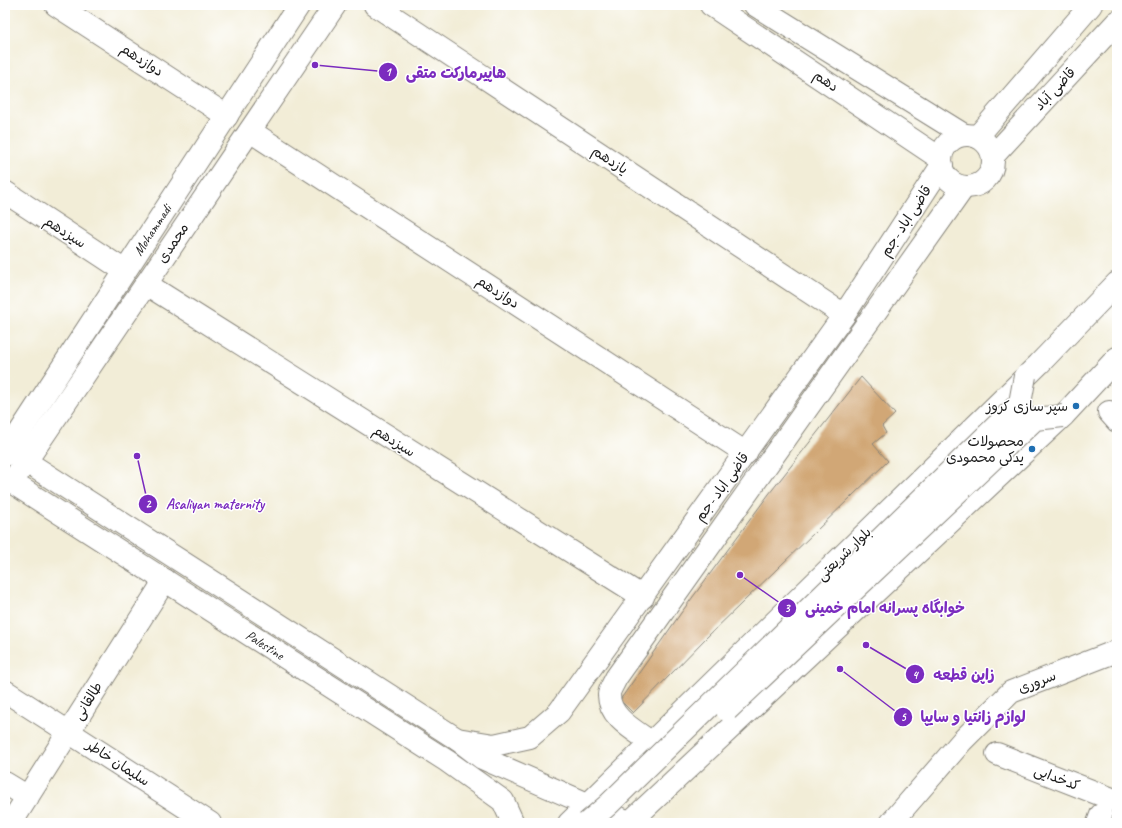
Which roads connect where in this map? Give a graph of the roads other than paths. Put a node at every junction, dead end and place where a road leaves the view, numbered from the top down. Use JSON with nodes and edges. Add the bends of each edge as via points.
{"nodes":[{"id":1,"x":56,"y":5,"type":"edge"},
{"id":2,"x":299,"y":5,"type":"edge"},
{"id":3,"x":335,"y":5,"type":"edge"},
{"id":4,"x":375,"y":5,"type":"edge"},
{"id":5,"x":711,"y":5,"type":"edge"},
{"id":6,"x":755,"y":5,"type":"edge"},
{"id":7,"x":1091,"y":5,"type":"edge"},
{"id":8,"x":1117,"y":22,"type":"edge"},
{"id":9,"x":803,"y":36,"type":"junction"},
{"id":10,"x":790,"y":57,"type":"junction"},
{"id":11,"x":227,"y":116,"type":"junction"},
{"id":12,"x":250,"y":131,"type":"junction"},
{"id":13,"x":970,"y":136,"type":"junction"},
{"id":14,"x":993,"y":156,"type":"junction"},
{"id":15,"x":941,"y":162,"type":"junction"},
{"id":16,"x":964,"y":187,"type":"junction"},
{"id":17,"x":5,"y":192,"type":"edge"},
{"id":18,"x":125,"y":271,"type":"junction"},
{"id":19,"x":1117,"y":283,"type":"edge"},
{"id":20,"x":146,"y":284,"type":"junction"},
{"id":21,"x":844,"y":316,"type":"junction"},
{"id":22,"x":1117,"y":358,"type":"edge"},
{"id":23,"x":1026,"y":376,"type":"junction"},
{"id":24,"x":1063,"y":416,"type":"junction"},
{"id":25,"x":746,"y":453,"type":"junction"},
{"id":26,"x":11,"y":454,"type":"edge"},
{"id":27,"x":8,"y":480,"type":"edge"},
{"id":28,"x":165,"y":580,"type":"junction"},
{"id":29,"x":219,"y":586,"type":"junction"},
{"id":30,"x":643,"y":597,"type":"junction"},
{"id":31,"x":207,"y":606,"type":"junction"},
{"id":32,"x":1117,"y":651,"type":"edge"},
{"id":33,"x":5,"y":691,"type":"edge"},
{"id":34,"x":673,"y":722,"type":"junction"},
{"id":35,"x":69,"y":732,"type":"junction"},
{"id":36,"x":457,"y":739,"type":"junction"},
{"id":37,"x":648,"y":747,"type":"junction"},
{"id":38,"x":997,"y":754,"type":"dead end"},
{"id":39,"x":700,"y":755,"type":"junction"},
{"id":40,"x":674,"y":780,"type":"junction"},
{"id":41,"x":5,"y":783,"type":"edge"},
{"id":42,"x":28,"y":797,"type":"junction"},
{"id":43,"x":588,"y":813,"type":"edge"},
{"id":44,"x":1105,"y":813,"type":"edge"},
{"id":45,"x":11,"y":823,"type":"edge"},
{"id":46,"x":210,"y":823,"type":"edge"},
{"id":47,"x":513,"y":823,"type":"edge"},
{"id":48,"x":569,"y":823,"type":"edge"},
{"id":49,"x":625,"y":823,"type":"edge"},
{"id":50,"x":891,"y":823,"type":"edge"}],
"edges":[{"from":1,"to":11,"type":"main road","name":"دوازدهم"},
{"from":2,"to":11,"type":"main road","name":"Mohammadi"},
{"from":3,"to":12,"type":"main road","name":"محمدی"},
{"from":4,"to":21,"type":"main road","name":"یازدهم"},
{"from":5,"to":10,"type":"main road","name":"دهم"},
{"from":6,"to":9,"type":"main road","name":"دهم"},
{"from":7,"to":13,"type":"main road","name":"قاضی آباد"},
{"from":8,"to":14,"type":"main road","name":"قاضی آباد"},
{"from":9,"to":10,"type":"main road"},
{"from":9,"to":13,"type":"main road","name":"دهم"},
{"from":10,"to":15,"type":"main road","name":"دهم"},
{"from":11,"to":12,"type":"main road","name":"دوازدهم"},
{"from":11,"to":18,"type":"main road","name":"Mohammadi"},
{"from":12,"to":20,"type":"main road","name":"محمدی"},
{"from":12,"to":25,"type":"main road","name":"دوازدهم"},
{"from":13,"to":14,"type":"main road","via":[[988,144]]},
{"from":13,"to":15,"type":"main road","via":[[955,138],[948,143],[943,150]]},
{"from":14,"to":16,"type":"main road","via":[[994,164],[987,179],[972,187]]},
{"from":15,"to":16,"type":"main road","via":[[949,180]]},
{"from":15,"to":21,"type":"main road","name":"قاضی اباد -جم"},
{"from":16,"to":37,"type":"main road","name":"قاضی اباد -جم","via":[[616,678],[609,694],[612,709]]},
{"from":17,"to":18,"type":"main road","name":"سیزدهم"},
{"from":18,"to":20,"type":"main road","name":"سیزدهم"},
{"from":18,"to":26,"type":"main road","name":"Mohammadi"},
{"from":19,"to":23,"type":"main road","name":"بلوار شریعتی"},
{"from":20,"to":26,"type":"main road","name":"محمدی"},
{"from":20,"to":30,"type":"main road","name":"سیزدهم"},
{"from":21,"to":25,"type":"main road","name":"قاضی اباد -جم"},
{"from":22,"to":24,"type":"main road"},
{"from":23,"to":34,"type":"main road","name":"بلوار شریعتی"},
{"from":23,"to":43,"type":"main road","bridge":true,"via":[[1020,403],[608,805]]},
{"from":24,"to":39,"type":"main road"},
{"from":24,"to":49,"type":"main road","bridge":true,"via":[[1035,420],[651,781]]},
{"from":25,"to":30,"type":"main road","name":"قاضی اباد -جم"},
{"from":26,"to":27,"type":"main road","name":"محمدی"},
{"from":26,"to":29,"type":"main road","name":"Palestine"},
{"from":27,"to":28,"type":"main road","name":"Palestine"},
{"from":28,"to":31,"type":"main road","name":"Palestine"},
{"from":28,"to":35,"type":"main road","name":"طالقانی"},
{"from":29,"to":31,"type":"main road"},
{"from":29,"to":36,"type":"main road","name":"Palestine"},
{"from":30,"to":36,"type":"main road","name":"قاضی اباد -جم","via":[[560,712],[530,737],[494,745]]},
{"from":31,"to":47,"type":"main road","name":"Palestine","via":[[447,761],[503,801]]},
{"from":32,"to":50,"type":"main road","name":"سروری","via":[[1010,692],[962,741]]},
{"from":33,"to":35,"type":"main road","name":"سلیمان خاطر"},
{"from":34,"to":37,"type":"main road","name":"بلوار شریعتی"},
{"from":34,"to":39,"type":"main road","via":[[671,730],[674,744],[685,754]]},
{"from":35,"to":42,"type":"main road","name":"طالقانی"},
{"from":35,"to":46,"type":"main road","name":"سلیمان خاطر"},
{"from":36,"to":43,"type":"main road","name":"Palestine","via":[[482,758]]},
{"from":37,"to":40,"type":"main road","name":"قاضی اباد -جم","via":[[660,753],[671,764]]},
{"from":37,"to":43,"type":"main road","name":"بلوار شریعتی"},
{"from":38,"to":44,"type":"main road","name":"کدخدایی"},
{"from":39,"to":40,"type":"main road"},
{"from":40,"to":49,"type":"main road"},
{"from":41,"to":42,"type":"main road"},
{"from":42,"to":45,"type":"main road","name":"طالقانی"},
{"from":43,"to":48,"type":"main road","name":"بلوار شریعتی"},
{"from":43,"to":49,"type":"main road","name":"Palestine"}]}
